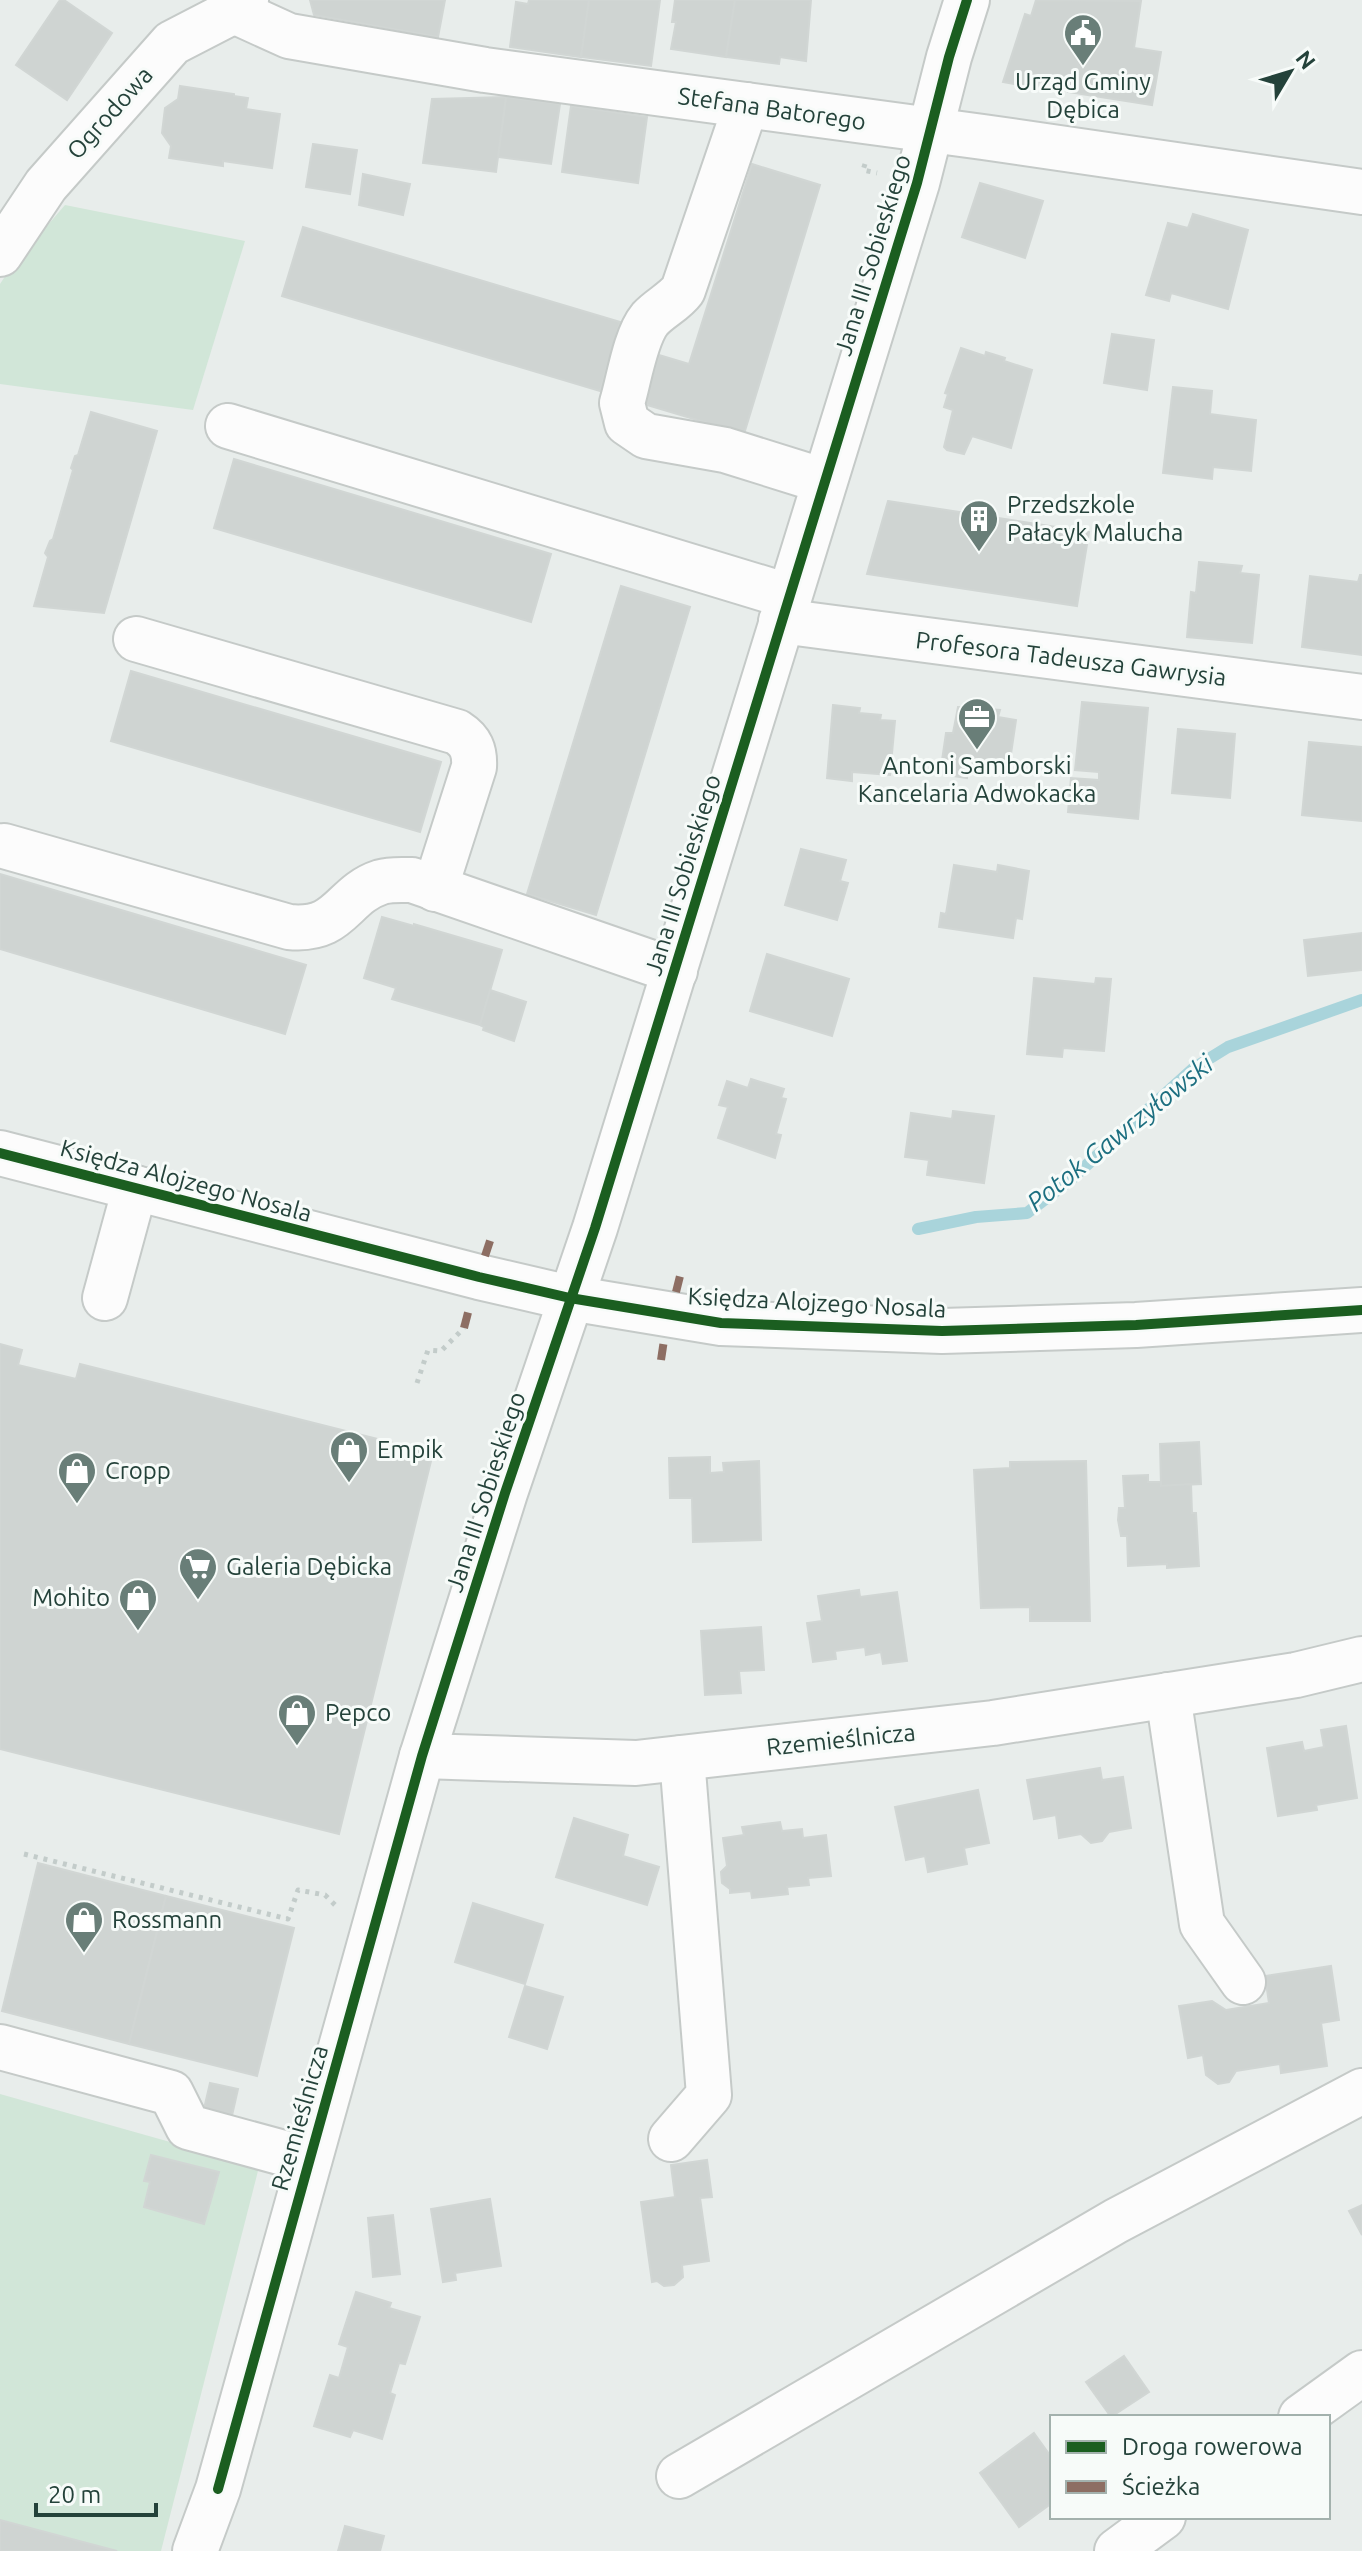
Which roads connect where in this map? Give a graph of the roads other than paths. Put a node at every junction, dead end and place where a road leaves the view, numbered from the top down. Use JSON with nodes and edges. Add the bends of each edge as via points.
{"nodes":[{"id":1,"x":967,"y":0,"type":"edge"},
{"id":2,"x":240,"y":6,"type":"edge"},
{"id":3,"x":746,"y":105,"type":"junction"},
{"id":4,"x":931,"y":130,"type":"junction"},
{"id":5,"x":1362,"y":192,"type":"edge"},
{"id":6,"x":0,"y":254,"type":"edge"},
{"id":7,"x":228,"y":426,"type":"dead end"},
{"id":8,"x":824,"y":481,"type":"junction"},
{"id":9,"x":784,"y":608,"type":"junction"},
{"id":10,"x":136,"y":639,"type":"dead end"},
{"id":11,"x":1362,"y":697,"type":"edge"},
{"id":12,"x":4,"y":846,"type":"dead end"},
{"id":13,"x":435,"y":889,"type":"junction"},
{"id":14,"x":675,"y":971,"type":"junction"},
{"id":15,"x":0,"y":1153,"type":"edge"},
{"id":16,"x":135,"y":1188,"type":"junction"},
{"id":17,"x":105,"y":1298,"type":"dead end"},
{"id":18,"x":570,"y":1298,"type":"junction"},
{"id":19,"x":1362,"y":1310,"type":"edge"},
{"id":20,"x":1362,"y":1659,"type":"edge"},
{"id":21,"x":1168,"y":1695,"type":"junction"},
{"id":22,"x":422,"y":1756,"type":"junction"},
{"id":23,"x":682,"y":1758,"type":"junction"},
{"id":24,"x":1243,"y":1982,"type":"dead end"},
{"id":25,"x":0,"y":2047,"type":"edge"},
{"id":26,"x":1362,"y":2091,"type":"edge"},
{"id":27,"x":671,"y":2139,"type":"dead end"},
{"id":28,"x":309,"y":2160,"type":"junction"},
{"id":29,"x":1362,"y":2373,"type":"edge"},
{"id":30,"x":1304,"y":2415,"type":"edge"},
{"id":31,"x":679,"y":2476,"type":"dead end"},
{"id":32,"x":1160,"y":2519,"type":"edge"},
{"id":33,"x":195,"y":2551,"type":"edge"},
{"id":34,"x":1117,"y":2551,"type":"edge"}],
"edges":[{"from":1,"to":4,"type":"street","name":"Jana III Sobieskiego"},
{"from":2,"to":3,"type":"street","name":"Stefana Batorego","via":[[289,36],[304,39]]},
{"from":2,"to":6,"type":"street","name":"Ogrodowa","via":[[172,43],[46,185]]},
{"from":3,"to":4,"type":"street","name":"Stefana Batorego"},
{"from":3,"to":8,"type":"street","via":[[683,290],[643,329],[623,413],[627,423],[646,436],[725,450]]},
{"from":4,"to":5,"type":"street","name":"Stefana Batorego"},
{"from":4,"to":8,"type":"street","name":"Jana III Sobieskiego"},
{"from":7,"to":9,"type":"street","name":"Profesora Tadeusza Gawrysia"},
{"from":8,"to":9,"type":"street","name":"Jana III Sobieskiego"},
{"from":9,"to":11,"type":"street","name":"Profesora Tadeusza Gawrysia"},
{"from":9,"to":14,"type":"street","name":"Jana III Sobieskiego"},
{"from":10,"to":13,"type":"street","via":[[466,737],[474,767]]},
{"from":12,"to":13,"type":"street","via":[[289,927],[321,925],[382,882],[412,880]]},
{"from":13,"to":14,"type":"street"},
{"from":14,"to":18,"type":"street","name":"Jana III Sobieskiego"},
{"from":15,"to":16,"type":"street","name":"Księdza Alojzego Nosala"},
{"from":16,"to":17,"type":"street"},
{"from":16,"to":18,"type":"street","name":"Księdza Alojzego Nosala"},
{"from":18,"to":19,"type":"street","name":"Księdza Alojzego Nosala","via":[[721,1323],[942,1331]]},
{"from":18,"to":22,"type":"street","name":"Jana III Sobieskiego"},
{"from":20,"to":21,"type":"street","name":"Rzemieślnicza"},
{"from":21,"to":23,"type":"street","name":"Rzemieślnicza","via":[[993,1723]]},
{"from":21,"to":24,"type":"street","via":[[1202,1924]]},
{"from":22,"to":23,"type":"street","name":"Rzemieślnicza","via":[[636,1763]]},
{"from":22,"to":28,"type":"street","name":"Rzemieślnicza"},
{"from":23,"to":27,"type":"street","via":[[709,2095]]},
{"from":25,"to":28,"type":"street","via":[[171,2093],[188,2127]]},
{"from":26,"to":31,"type":"street","via":[[1116,2221]]},
{"from":28,"to":33,"type":"street","name":"Rzemieślnicza","via":[[218,2489]]},
{"from":29,"to":30,"type":"street"},
{"from":32,"to":34,"type":"street"}]}
